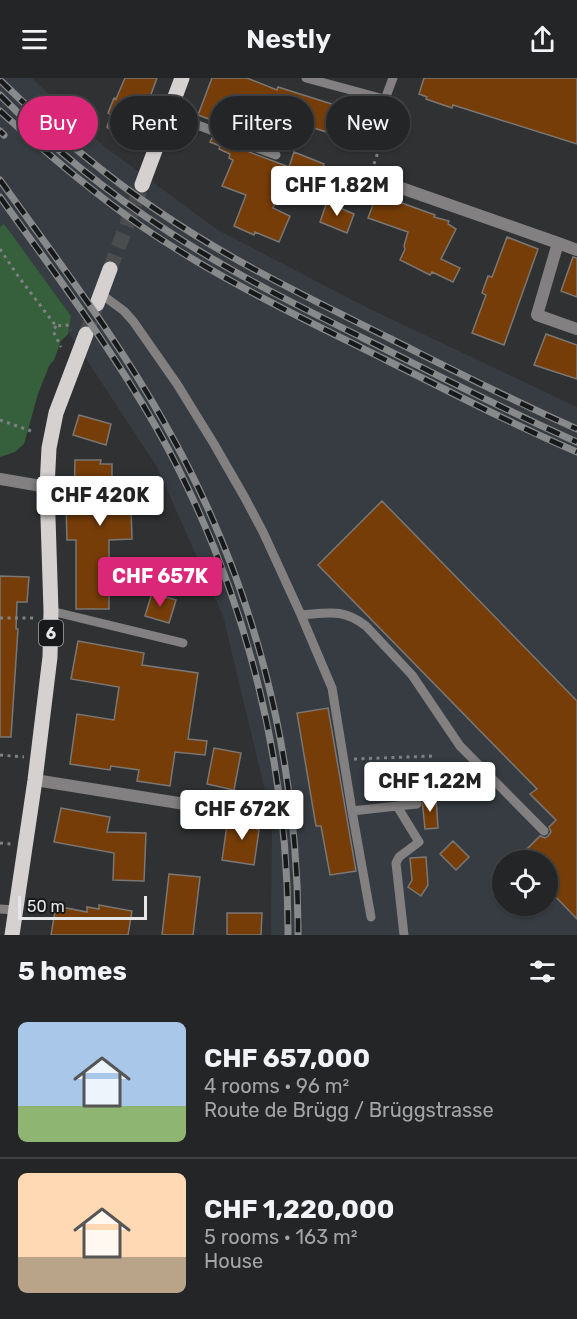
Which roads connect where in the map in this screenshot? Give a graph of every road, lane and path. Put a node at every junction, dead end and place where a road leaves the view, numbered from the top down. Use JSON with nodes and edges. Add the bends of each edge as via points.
{"nodes":[{"id":1,"x":182,"y":78,"type":"edge"},
{"id":2,"x":306,"y":78,"type":"edge"},
{"id":3,"x":393,"y":78,"type":"edge"},
{"id":4,"x":176,"y":96,"type":"edge"},
{"id":5,"x":375,"y":96,"type":"edge"},
{"id":6,"x":391,"y":96,"type":"edge"},
{"id":7,"x":198,"y":130,"type":"edge"},
{"id":8,"x":155,"y":150,"type":"edge"},
{"id":9,"x":377,"y":150,"type":"edge"},
{"id":10,"x":276,"y":155,"type":"dead end"},
{"id":11,"x":370,"y":177,"type":"joint"},
{"id":12,"x":142,"y":184,"type":"tunnel mouth"},
{"id":13,"x":558,"y":243,"type":"junction"},
{"id":14,"x":0,"y":249,"type":"edge"},
{"id":15,"x":577,"y":250,"type":"edge"},
{"id":16,"x":110,"y":269,"type":"tunnel mouth"},
{"id":17,"x":99,"y":299,"type":"joint"},
{"id":18,"x":56,"y":326,"type":"junction"},
{"id":19,"x":577,"y":329,"type":"edge"},
{"id":20,"x":79,"y":333,"type":"joint"},
{"id":21,"x":61,"y":347,"type":"dead end"},
{"id":22,"x":0,"y":420,"type":"edge"},
{"id":23,"x":31,"y":431,"type":"dead end"},
{"id":24,"x":0,"y":479,"type":"edge"},
{"id":25,"x":47,"y":487,"type":"junction"},
{"id":26,"x":51,"y":611,"type":"junction"},
{"id":27,"x":301,"y":615,"type":"junction"},
{"id":28,"x":0,"y":618,"type":"edge"},
{"id":29,"x":36,"y":618,"type":"dead end"},
{"id":30,"x":183,"y":643,"type":"dead end"},
{"id":31,"x":0,"y":755,"type":"edge"},
{"id":32,"x":434,"y":756,"type":"dead end"},
{"id":33,"x":25,"y":757,"type":"dead end"},
{"id":34,"x":344,"y":760,"type":"junction"},
{"id":35,"x":35,"y":780,"type":"junction"},
{"id":36,"x":417,"y":804,"type":"dead end"},
{"id":37,"x":397,"y":806,"type":"junction"},
{"id":38,"x":216,"y":809,"type":"dead end"},
{"id":39,"x":352,"y":811,"type":"junction"},
{"id":40,"x":544,"y":831,"type":"dead end"},
{"id":41,"x":0,"y":843,"type":"edge"},
{"id":42,"x":13,"y":844,"type":"dead end"},
{"id":43,"x":8,"y":909,"type":"edge"},
{"id":44,"x":371,"y":917,"type":"dead end"},
{"id":45,"x":12,"y":935,"type":"edge"},
{"id":46,"x":404,"y":935,"type":"edge"}],
"edges":[{"from":1,"to":4,"type":"main road"},
{"from":2,"to":5,"type":"lane"},
{"from":3,"to":6,"type":"lane"},
{"from":7,"to":10,"type":"lane"},
{"from":8,"to":12,"type":"main road"},
{"from":9,"to":11,"type":"path"},
{"from":11,"to":13,"type":"street"},
{"from":13,"to":15,"type":"street"},
{"from":13,"to":19,"type":"street","via":[[537,315]]},
{"from":14,"to":18,"type":"path"},
{"from":16,"to":17,"type":"main road"},
{"from":17,"to":27,"type":"lane","via":[[124,311],[177,384],[249,506]]},
{"from":18,"to":20,"type":"path","via":[[67,325]]},
{"from":18,"to":21,"type":"path","via":[[53,331]]},
{"from":20,"to":25,"type":"main road","number":"6","via":[[51,434]]},
{"from":22,"to":23,"type":"path"},
{"from":24,"to":25,"type":"street"},
{"from":25,"to":26,"type":"main road","number":"6"},
{"from":26,"to":30,"type":"lane"},
{"from":26,"to":35,"type":"main road","number":"6"},
{"from":27,"to":34,"type":"lane","via":[[332,688]]},
{"from":27,"to":40,"type":"lane","via":[[344,614],[366,626],[412,675],[460,746]]},
{"from":28,"to":29,"type":"path"},
{"from":31,"to":33,"type":"path"},
{"from":32,"to":34,"type":"path"},
{"from":34,"to":39,"type":"lane"},
{"from":35,"to":38,"type":"street"},
{"from":35,"to":43,"type":"main road","number":"6"},
{"from":36,"to":37,"type":"lane"},
{"from":37,"to":39,"type":"lane"},
{"from":37,"to":46,"type":"lane","via":[[419,842],[396,863]]},
{"from":39,"to":44,"type":"lane"},
{"from":41,"to":42,"type":"path"},
{"from":43,"to":45,"type":"main road","number":"6"}]}
